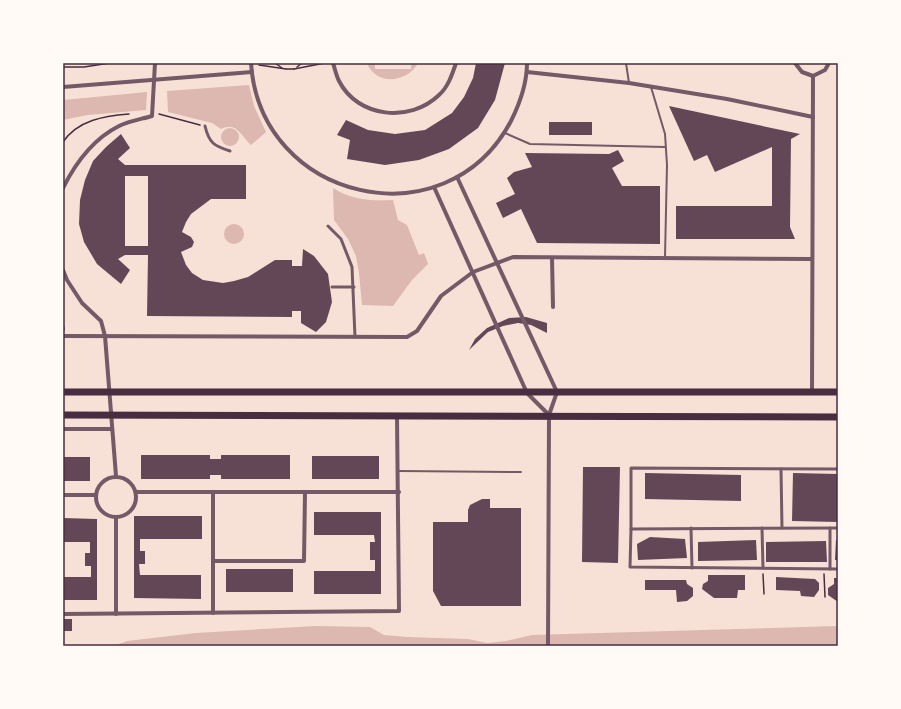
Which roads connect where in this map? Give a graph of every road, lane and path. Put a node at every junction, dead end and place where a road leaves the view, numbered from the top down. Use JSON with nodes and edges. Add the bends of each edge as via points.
{"nodes":[{"id":1,"x":72,"y":63,"type":"edge"},
{"id":2,"x":85,"y":63,"type":"edge"},
{"id":3,"x":110,"y":63,"type":"edge"},
{"id":4,"x":155,"y":63,"type":"edge"},
{"id":5,"x":251,"y":63,"type":"edge"},
{"id":6,"x":275,"y":63,"type":"edge"},
{"id":7,"x":302,"y":63,"type":"edge"},
{"id":8,"x":325,"y":63,"type":"edge"},
{"id":9,"x":333,"y":63,"type":"edge"},
{"id":10,"x":456,"y":63,"type":"edge"},
{"id":11,"x":527,"y":63,"type":"edge"},
{"id":12,"x":626,"y":63,"type":"edge"},
{"id":13,"x":795,"y":63,"type":"edge"},
{"id":14,"x":829,"y":63,"type":"edge"},
{"id":15,"x":96,"y":64,"type":"edge"},
{"id":16,"x":63,"y":66,"type":"edge"},
{"id":17,"x":84,"y":66,"type":"junction"},
{"id":18,"x":71,"y":67,"type":"junction"},
{"id":19,"x":286,"y":69,"type":"junction"},
{"id":20,"x":294,"y":69,"type":"junction"},
{"id":21,"x":252,"y":72,"type":"junction"},
{"id":22,"x":527,"y":72,"type":"junction"},
{"id":23,"x":813,"y":76,"type":"junction"},
{"id":24,"x":155,"y":79,"type":"junction"},
{"id":25,"x":629,"y":83,"type":"junction"},
{"id":26,"x":63,"y":87,"type":"edge"},
{"id":27,"x":651,"y":87,"type":"junction"},
{"id":28,"x":813,"y":117,"type":"junction"},
{"id":29,"x":205,"y":126,"type":"dead end"},
{"id":30,"x":505,"y":133,"type":"junction"},
{"id":31,"x":665,"y":147,"type":"junction"},
{"id":32,"x":230,"y":151,"type":"dead end"},
{"id":33,"x":457,"y":177,"type":"junction"},
{"id":34,"x":434,"y":187,"type":"junction"},
{"id":35,"x":63,"y":188,"type":"edge"},
{"id":36,"x":328,"y":226,"type":"dead end"},
{"id":37,"x":552,"y":258,"type":"junction"},
{"id":38,"x":665,"y":258,"type":"junction"},
{"id":39,"x":812,"y":259,"type":"junction"},
{"id":40,"x":496,"y":263,"type":"junction"},
{"id":41,"x":63,"y":270,"type":"edge"},
{"id":42,"x":473,"y":272,"type":"junction"},
{"id":43,"x":332,"y":287,"type":"dead end"},
{"id":44,"x":354,"y":287,"type":"junction"},
{"id":45,"x":553,"y":306,"type":"dead end"},
{"id":46,"x":63,"y":336,"type":"edge"},
{"id":47,"x":105,"y":336,"type":"junction"},
{"id":48,"x":354,"y":337,"type":"junction"},
{"id":49,"x":63,"y":392,"type":"edge"},
{"id":50,"x":557,"y":392,"type":"junction"},
{"id":51,"x":812,"y":392,"type":"junction"},
{"id":52,"x":838,"y":392,"type":"edge"},
{"id":53,"x":109,"y":393,"type":"junction"},
{"id":54,"x":527,"y":393,"type":"junction"},
{"id":55,"x":63,"y":415,"type":"edge"},
{"id":56,"x":110,"y":415,"type":"junction"},
{"id":57,"x":397,"y":415,"type":"junction"},
{"id":58,"x":549,"y":415,"type":"junction"},
{"id":59,"x":838,"y":417,"type":"edge"},
{"id":60,"x":63,"y":429,"type":"edge"},
{"id":61,"x":112,"y":429,"type":"junction"},
{"id":62,"x":781,"y":469,"type":"junction"},
{"id":63,"x":838,"y":469,"type":"edge"},
{"id":64,"x":398,"y":471,"type":"junction"},
{"id":65,"x":521,"y":472,"type":"dead end"},
{"id":66,"x":116,"y":476,"type":"junction"},
{"id":67,"x":136,"y":492,"type":"junction"},
{"id":68,"x":213,"y":492,"type":"junction"},
{"id":69,"x":305,"y":492,"type":"junction"},
{"id":70,"x":399,"y":492,"type":"junction"},
{"id":71,"x":63,"y":495,"type":"edge"},
{"id":72,"x":96,"y":495,"type":"junction"},
{"id":73,"x":116,"y":517,"type":"junction"},
{"id":74,"x":691,"y":528,"type":"junction"},
{"id":75,"x":762,"y":528,"type":"junction"},
{"id":76,"x":782,"y":528,"type":"junction"},
{"id":77,"x":830,"y":528,"type":"junction"},
{"id":78,"x":838,"y":528,"type":"edge"},
{"id":79,"x":631,"y":529,"type":"junction"},
{"id":80,"x":213,"y":561,"type":"junction"},
{"id":81,"x":692,"y":568,"type":"junction"},
{"id":82,"x":763,"y":568,"type":"junction"},
{"id":83,"x":824,"y":568,"type":"junction"},
{"id":84,"x":830,"y":569,"type":"junction"},
{"id":85,"x":838,"y":569,"type":"edge"},
{"id":86,"x":764,"y":594,"type":"dead end"},
{"id":87,"x":825,"y":597,"type":"dead end"},
{"id":88,"x":213,"y":613,"type":"junction"},
{"id":89,"x":63,"y":614,"type":"edge"},
{"id":90,"x":116,"y":614,"type":"junction"},
{"id":91,"x":548,"y":646,"type":"edge"}],
"edges":[{"from":1,"to":18,"type":"path"},
{"from":2,"to":17,"type":"path"},
{"from":3,"to":15,"type":"path"},
{"from":4,"to":24,"type":"street"},
{"from":5,"to":19,"type":"path","via":[[267,68]]},
{"from":5,"to":21,"type":"street"},
{"from":6,"to":19,"type":"path"},
{"from":7,"to":20,"type":"path"},
{"from":8,"to":20,"type":"path"},
{"from":9,"to":10,"type":"street","via":[[339,81],[351,96],[367,108],[386,113],[406,113],[424,107],[440,95],[451,79]]},
{"from":11,"to":22,"type":"street"},
{"from":12,"to":25,"type":"lane"},
{"from":13,"to":23,"type":"street","via":[[802,72]]},
{"from":14,"to":23,"type":"street","via":[[825,70]]},
{"from":15,"to":17,"type":"path"},
{"from":16,"to":18,"type":"path"},
{"from":17,"to":18,"type":"path"},
{"from":19,"to":20,"type":"path"},
{"from":21,"to":24,"type":"street"},
{"from":21,"to":34,"type":"street","via":[[259,102],[272,130],[291,154],[316,173],[343,186],[373,193],[404,193]]},
{"from":22,"to":25,"type":"street"},
{"from":22,"to":30,"type":"street","via":[[520,104]]},
{"from":23,"to":28,"type":"street"},
{"from":24,"to":26,"type":"street"},
{"from":24,"to":35,"type":"street","via":[[152,116],[119,126],[94,143],[74,166]]},
{"from":25,"to":27,"type":"street"},
{"from":27,"to":28,"type":"street","via":[[727,99]]},
{"from":27,"to":31,"type":"lane","via":[[665,134]]},
{"from":28,"to":39,"type":"street"},
{"from":29,"to":32,"type":"street","via":[[208,138],[217,147]]},
{"from":30,"to":31,"type":"lane","via":[[530,144]]},
{"from":30,"to":33,"type":"street","via":[[483,158]]},
{"from":31,"to":38,"type":"lane"},
{"from":33,"to":34,"type":"street"},
{"from":33,"to":40,"type":"street"},
{"from":34,"to":42,"type":"street"},
{"from":36,"to":44,"type":"street","via":[[341,239],[348,253]]},
{"from":37,"to":38,"type":"street"},
{"from":37,"to":40,"type":"street","via":[[513,257]]},
{"from":37,"to":45,"type":"street"},
{"from":38,"to":39,"type":"street"},
{"from":39,"to":51,"type":"street"},
{"from":40,"to":42,"type":"street"},
{"from":40,"to":50,"type":"street"},
{"from":41,"to":47,"type":"street","via":[[82,303],[101,321]]},
{"from":42,"to":48,"type":"street","via":[[441,296],[417,331],[407,338]]},
{"from":42,"to":54,"type":"street"},
{"from":43,"to":44,"type":"street"},
{"from":44,"to":48,"type":"street"},
{"from":46,"to":47,"type":"street"},
{"from":47,"to":48,"type":"street"},
{"from":47,"to":53,"type":"street"},
{"from":49,"to":53,"type":"main road"},
{"from":50,"to":51,"type":"main road"},
{"from":50,"to":54,"type":"main road"},
{"from":50,"to":58,"type":"street"},
{"from":51,"to":52,"type":"main road"},
{"from":53,"to":54,"type":"main road"},
{"from":53,"to":56,"type":"street"},
{"from":54,"to":58,"type":"street"},
{"from":55,"to":56,"type":"main road"},
{"from":56,"to":57,"type":"main road"},
{"from":56,"to":61,"type":"street"},
{"from":57,"to":58,"type":"main road"},
{"from":57,"to":64,"type":"street"},
{"from":58,"to":59,"type":"main road"},
{"from":58,"to":91,"type":"street"},
{"from":60,"to":61,"type":"street"},
{"from":61,"to":66,"type":"street"},
{"from":62,"to":63,"type":"street"},
{"from":62,"to":76,"type":"street"},
{"from":62,"to":79,"type":"street","via":[[631,468]]},
{"from":64,"to":65,"type":"lane"},
{"from":64,"to":70,"type":"street"},
{"from":66,"to":67,"type":"street","via":[[129,481]]},
{"from":66,"to":72,"type":"street","via":[[103,481]]},
{"from":67,"to":68,"type":"street"},
{"from":67,"to":73,"type":"street","via":[[131,511]]},
{"from":68,"to":69,"type":"street"},
{"from":68,"to":80,"type":"street"},
{"from":69,"to":70,"type":"street"},
{"from":69,"to":80,"type":"street","via":[[304,561]]},
{"from":70,"to":88,"type":"street","via":[[400,611]]},
{"from":71,"to":72,"type":"street"},
{"from":72,"to":73,"type":"street","via":[[97,505],[101,511]]},
{"from":73,"to":90,"type":"street"},
{"from":74,"to":75,"type":"street"},
{"from":74,"to":79,"type":"street"},
{"from":74,"to":81,"type":"street"},
{"from":75,"to":76,"type":"street"},
{"from":75,"to":82,"type":"street"},
{"from":76,"to":77,"type":"street"},
{"from":77,"to":78,"type":"street"},
{"from":77,"to":84,"type":"street"},
{"from":79,"to":81,"type":"street","via":[[630,567]]},
{"from":80,"to":88,"type":"street"},
{"from":81,"to":82,"type":"street"},
{"from":82,"to":83,"type":"street"},
{"from":82,"to":86,"type":"path"},
{"from":83,"to":84,"type":"street"},
{"from":83,"to":87,"type":"path"},
{"from":84,"to":85,"type":"street"},
{"from":88,"to":90,"type":"street"},
{"from":89,"to":90,"type":"street"}]}
